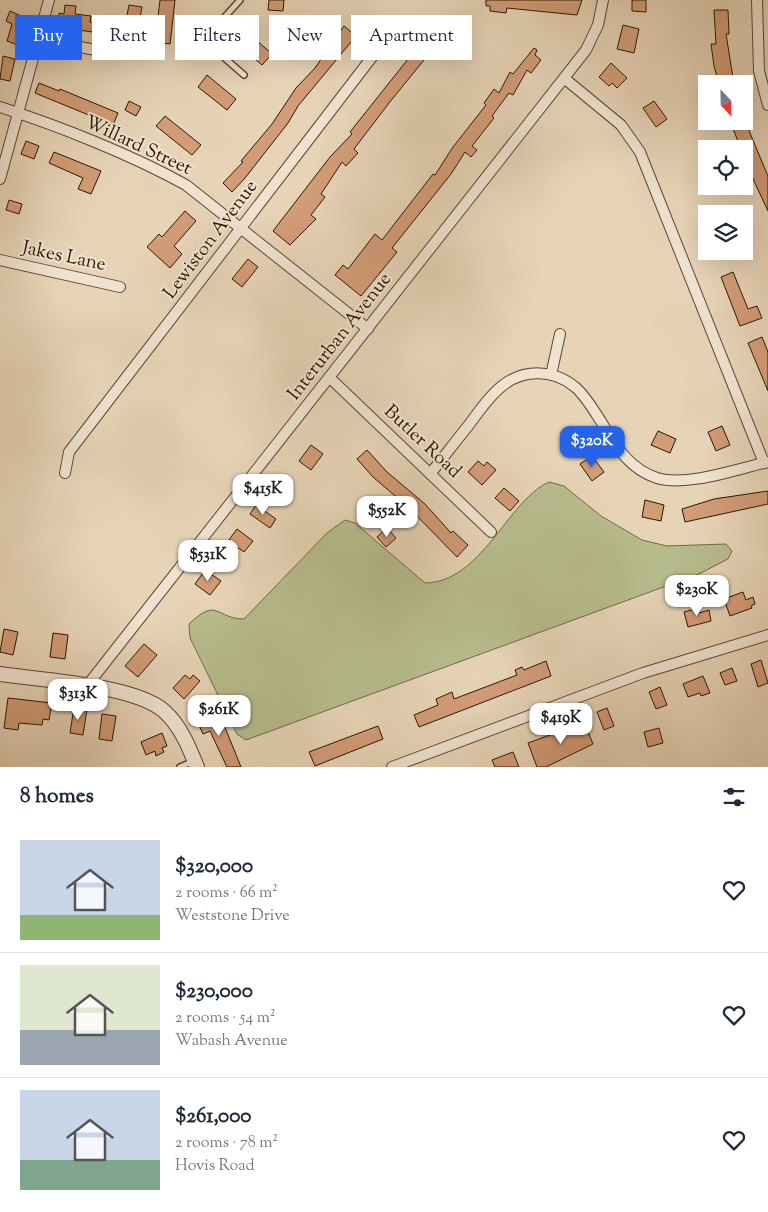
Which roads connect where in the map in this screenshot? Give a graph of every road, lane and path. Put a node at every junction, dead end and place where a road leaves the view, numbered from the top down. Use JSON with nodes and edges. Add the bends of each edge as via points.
{"nodes":[{"id":1,"x":49,"y":0,"type":"edge"},
{"id":2,"x":240,"y":0,"type":"edge"},
{"id":3,"x":603,"y":0,"type":"edge"},
{"id":4,"x":757,"y":0,"type":"edge"},
{"id":5,"x":45,"y":15,"type":"edge"},
{"id":6,"x":227,"y":15,"type":"edge"},
{"id":7,"x":32,"y":60,"type":"edge"},
{"id":8,"x":227,"y":60,"type":"edge"},
{"id":9,"x":370,"y":60,"type":"edge"},
{"id":10,"x":763,"y":71,"type":"edge"},
{"id":11,"x":244,"y":75,"type":"dead end"},
{"id":12,"x":564,"y":78,"type":"junction"},
{"id":13,"x":768,"y":105,"type":"edge"},
{"id":14,"x":0,"y":107,"type":"edge"},
{"id":15,"x":17,"y":113,"type":"junction"},
{"id":16,"x":0,"y":179,"type":"edge"},
{"id":17,"x":241,"y":228,"type":"junction"},
{"id":18,"x":0,"y":260,"type":"edge"},
{"id":19,"x":120,"y":287,"type":"dead end"},
{"id":20,"x":368,"y":329,"type":"junction"},
{"id":21,"x":560,"y":334,"type":"dead end"},
{"id":22,"x":551,"y":375,"type":"junction"},
{"id":23,"x":330,"y":378,"type":"junction"},
{"id":24,"x":766,"y":462,"type":"edge"},
{"id":25,"x":65,"y":473,"type":"dead end"},
{"id":26,"x":430,"y":474,"type":"junction"},
{"id":27,"x":491,"y":532,"type":"dead end"},
{"id":28,"x":768,"y":635,"type":"edge"},
{"id":29,"x":0,"y":674,"type":"edge"},
{"id":30,"x":86,"y":687,"type":"junction"},
{"id":31,"x":196,"y":764,"type":"edge"},
{"id":32,"x":180,"y":767,"type":"edge"},
{"id":33,"x":392,"y":767,"type":"edge"}],
"edges":[{"from":1,"to":5,"type":"street"},
{"from":2,"to":6,"type":"lane"},
{"from":3,"to":12,"type":"street","name":"Interurban Avenue","via":[[591,42]]},
{"from":4,"to":10,"type":"street"},
{"from":7,"to":15,"type":"street"},
{"from":8,"to":11,"type":"lane"},
{"from":9,"to":17,"type":"street","name":"Lewiston Avenue"},
{"from":10,"to":13,"type":"street"},
{"from":12,"to":20,"type":"street","name":"Interurban Avenue"},
{"from":12,"to":24,"type":"street","via":[[622,125],[640,152]]},
{"from":14,"to":15,"type":"street","name":"Willard Street"},
{"from":15,"to":16,"type":"street"},
{"from":15,"to":17,"type":"street","name":"Willard Street","via":[[167,175],[186,185]]},
{"from":17,"to":20,"type":"street","name":"Willard Street"},
{"from":17,"to":25,"type":"street","name":"Lewiston Avenue","via":[[70,452],[66,458]]},
{"from":18,"to":19,"type":"street","name":"Jakes Lane"},
{"from":20,"to":23,"type":"street","name":"Interurban Avenue"},
{"from":21,"to":22,"type":"street"},
{"from":22,"to":24,"type":"street","via":[[564,379],[584,396],[618,449],[644,472],[678,480]]},
{"from":22,"to":26,"type":"street","via":[[525,374],[502,386]]},
{"from":23,"to":26,"type":"street","name":"Butler Road"},
{"from":23,"to":30,"type":"street","name":"Interurban Avenue"},
{"from":26,"to":27,"type":"street","name":"Butler Road"},
{"from":28,"to":33,"type":"street","via":[[643,672]]},
{"from":29,"to":30,"type":"street"},
{"from":30,"to":31,"type":"street","via":[[127,694],[157,706],[178,727]]},
{"from":31,"to":32,"type":"lane"}]}
